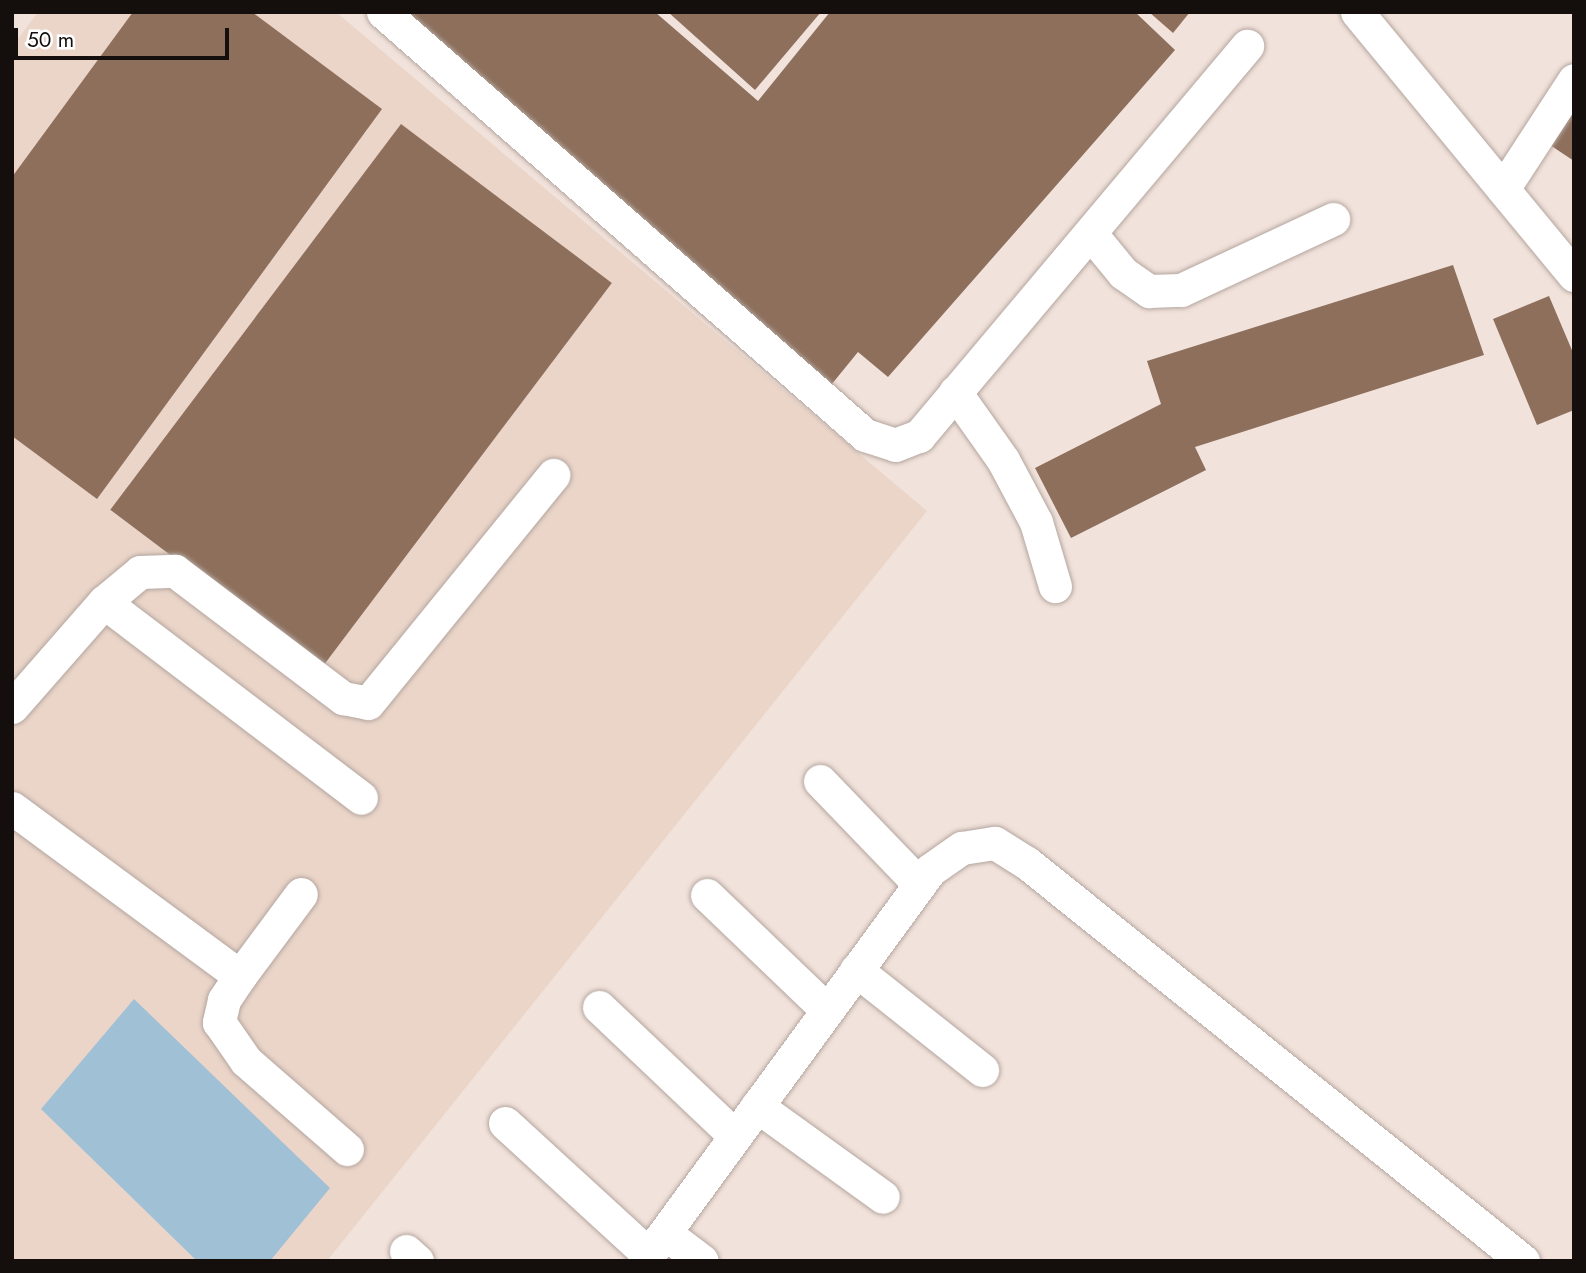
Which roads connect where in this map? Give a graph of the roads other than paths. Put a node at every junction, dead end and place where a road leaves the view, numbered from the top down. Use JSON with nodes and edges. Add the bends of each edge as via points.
{"nodes":[{"id":1,"x":383,"y":12,"type":"edge"},
{"id":2,"x":1357,"y":12,"type":"edge"},
{"id":3,"x":1247,"y":46,"type":"dead end"},
{"id":4,"x":1574,"y":80,"type":"edge"},
{"id":5,"x":1503,"y":189,"type":"junction"},
{"id":6,"x":1333,"y":219,"type":"dead end"},
{"id":7,"x":1091,"y":234,"type":"junction"},
{"id":8,"x":1574,"y":275,"type":"edge"},
{"id":9,"x":955,"y":392,"type":"junction"},
{"id":10,"x":553,"y":475,"type":"dead end"},
{"id":11,"x":1055,"y":586,"type":"dead end"},
{"id":12,"x":104,"y":603,"type":"junction"},
{"id":13,"x":12,"y":707,"type":"edge"},
{"id":14,"x":820,"y":781,"type":"dead end"},
{"id":15,"x":361,"y":797,"type":"dead end"},
{"id":16,"x":12,"y":808,"type":"edge"},
{"id":17,"x":919,"y":884,"type":"junction"},
{"id":18,"x":301,"y":894,"type":"dead end"},
{"id":19,"x":707,"y":895,"type":"dead end"},
{"id":20,"x":856,"y":970,"type":"junction"},
{"id":21,"x":240,"y":976,"type":"junction"},
{"id":22,"x":599,"y":1007,"type":"dead end"},
{"id":23,"x":827,"y":1010,"type":"junction"},
{"id":24,"x":982,"y":1070,"type":"dead end"},
{"id":25,"x":757,"y":1106,"type":"junction"},
{"id":26,"x":505,"y":1123,"type":"dead end"},
{"id":27,"x":735,"y":1136,"type":"junction"},
{"id":28,"x":347,"y":1149,"type":"dead end"},
{"id":29,"x":883,"y":1197,"type":"dead end"},
{"id":30,"x":653,"y":1250,"type":"edge"},
{"id":31,"x":702,"y":1261,"type":"edge"},
{"id":32,"x":1524,"y":1261,"type":"edge"}],
"edges":[{"from":1,"to":9,"type":"street","via":[[864,435],[895,445],[919,436]]},
{"from":2,"to":5,"type":"street"},
{"from":3,"to":7,"type":"street"},
{"from":4,"to":5,"type":"street"},
{"from":5,"to":8,"type":"street"},
{"from":6,"to":7,"type":"street","via":[[1181,290],[1149,292],[1123,273]]},
{"from":7,"to":9,"type":"street"},
{"from":9,"to":11,"type":"street","via":[[1003,460],[1036,522]]},
{"from":10,"to":12,"type":"street","via":[[368,703],[343,698],[175,571],[140,572]]},
{"from":12,"to":13,"type":"street"},
{"from":12,"to":15,"type":"street"},
{"from":14,"to":17,"type":"street"},
{"from":16,"to":21,"type":"street"},
{"from":17,"to":20,"type":"street"},
{"from":17,"to":32,"type":"street","via":[[930,870],[962,848],[995,843],[1027,863]]},
{"from":18,"to":21,"type":"street"},
{"from":19,"to":23,"type":"street"},
{"from":20,"to":23,"type":"street"},
{"from":20,"to":24,"type":"street"},
{"from":21,"to":28,"type":"street","via":[[224,1000],[219,1022],[246,1061]]},
{"from":22,"to":27,"type":"street"},
{"from":23,"to":25,"type":"street"},
{"from":25,"to":27,"type":"street"},
{"from":25,"to":29,"type":"street"},
{"from":26,"to":30,"type":"street"},
{"from":27,"to":30,"type":"street"},
{"from":30,"to":31,"type":"street"}]}
